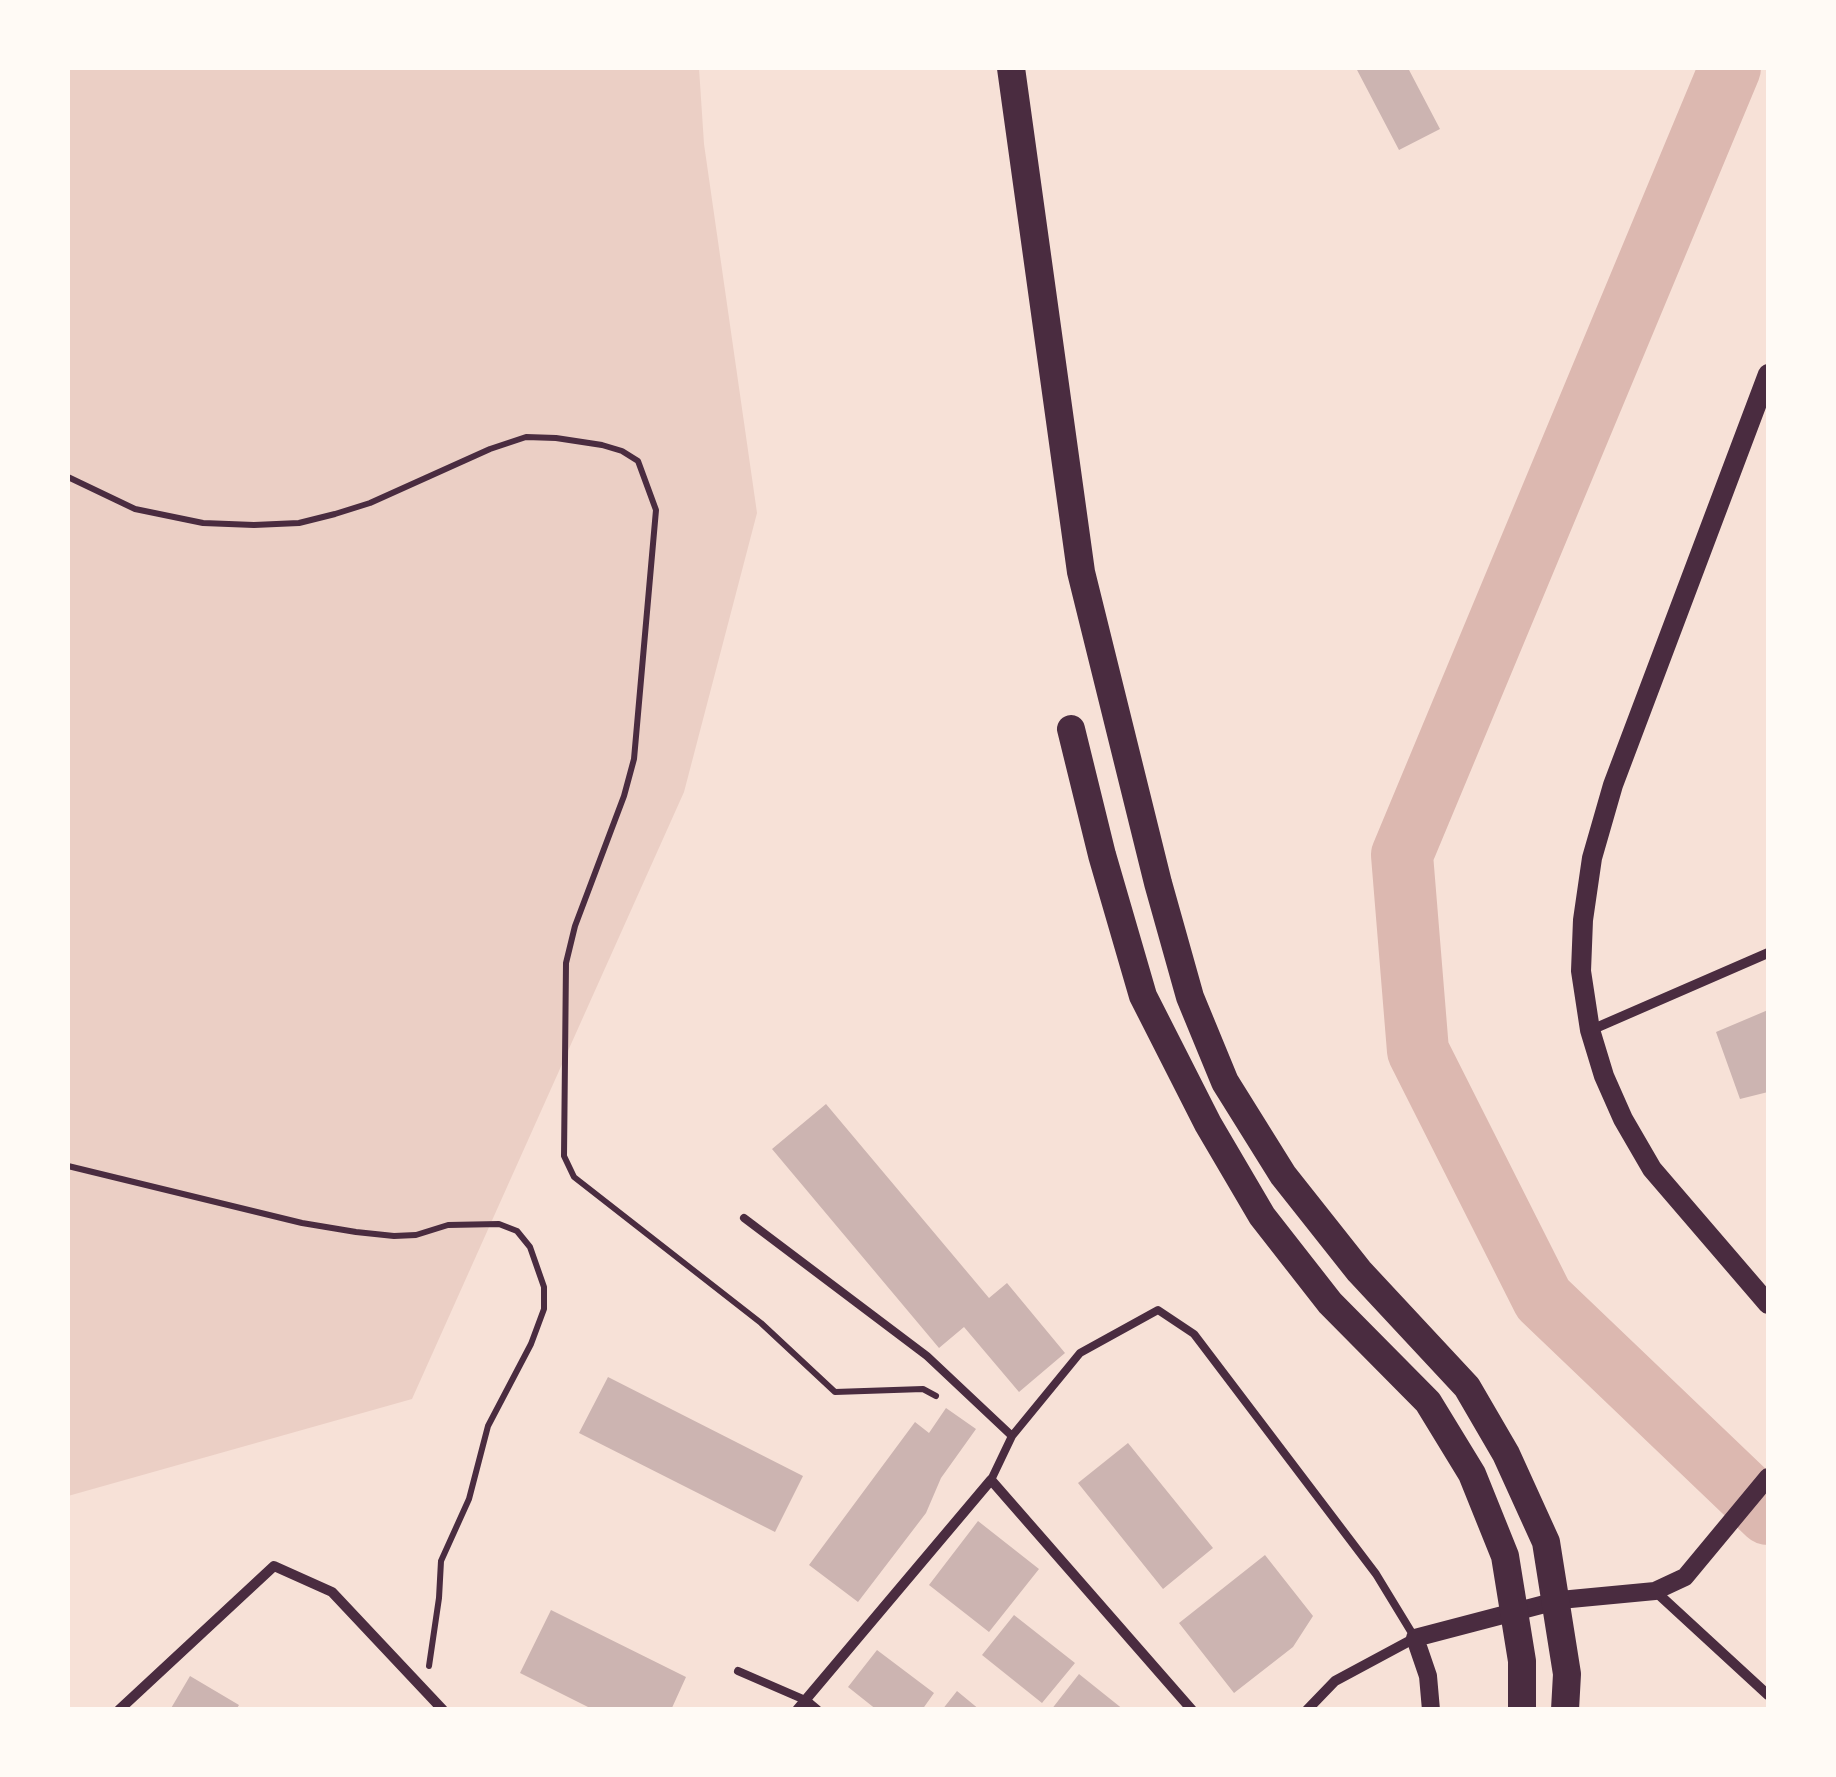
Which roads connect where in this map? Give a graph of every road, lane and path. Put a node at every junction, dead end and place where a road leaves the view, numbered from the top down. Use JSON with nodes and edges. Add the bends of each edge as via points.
{"nodes":[{"id":1,"x":1011,"y":68,"type":"edge"},
{"id":2,"x":1768,"y":374,"type":"edge"},
{"id":3,"x":68,"y":477,"type":"edge"},
{"id":4,"x":1072,"y":729,"type":"dead end"},
{"id":5,"x":1768,"y":952,"type":"edge"},
{"id":6,"x":1590,"y":1030,"type":"junction"},
{"id":7,"x":68,"y":1166,"type":"edge"},
{"id":8,"x":744,"y":1218,"type":"dead end"},
{"id":9,"x":1768,"y":1304,"type":"edge"},
{"id":10,"x":938,"y":1397,"type":"dead end"},
{"id":11,"x":1012,"y":1436,"type":"junction"},
{"id":12,"x":1768,"y":1476,"type":"edge"},
{"id":13,"x":992,"y":1480,"type":"junction"},
{"id":14,"x":1655,"y":1591,"type":"junction"},
{"id":15,"x":1415,"y":1638,"type":"junction"},
{"id":16,"x":738,"y":1671,"type":"dead end"},
{"id":17,"x":425,"y":1687,"type":"junction"},
{"id":18,"x":1768,"y":1695,"type":"edge"},
{"id":19,"x":805,"y":1700,"type":"junction"},
{"id":20,"x":119,"y":1710,"type":"edge"},
{"id":21,"x":442,"y":1710,"type":"edge"},
{"id":22,"x":797,"y":1710,"type":"edge"},
{"id":23,"x":817,"y":1710,"type":"edge"},
{"id":24,"x":1192,"y":1710,"type":"edge"},
{"id":25,"x":1307,"y":1710,"type":"edge"},
{"id":26,"x":1431,"y":1710,"type":"edge"},
{"id":27,"x":1522,"y":1710,"type":"edge"},
{"id":28,"x":1565,"y":1710,"type":"edge"}],
"edges":[{"from":1,"to":28,"type":"highway","via":[[1081,572],[1190,997],[1226,1082],[1283,1175],[1359,1271],[1467,1386],[1506,1454],[1546,1542],[1568,1674]]},
{"from":2,"to":6,"type":"main road","via":[[1597,840],[1581,970]]},
{"from":3,"to":10,"type":"path","via":[[135,509],[254,525],[334,514],[526,438],[602,446],[638,461],[656,510],[634,759],[566,962],[564,1156],[574,1177],[761,1323],[835,1392],[923,1389]]},
{"from":4,"to":27,"type":"highway","via":[[1143,996],[1208,1124],[1262,1216],[1330,1303],[1428,1402],[1472,1474],[1505,1556],[1522,1661]]},
{"from":5,"to":6,"type":"street"},
{"from":6,"to":9,"type":"main road","via":[[1622,1120],[1652,1168]]},
{"from":7,"to":17,"type":"path","via":[[356,1232],[394,1236],[448,1224],[499,1224],[530,1246],[544,1308],[488,1426],[469,1500],[440,1561]]},
{"from":8,"to":11,"type":"lane","via":[[927,1356]]},
{"from":11,"to":13,"type":"lane"},
{"from":11,"to":15,"type":"lane","via":[[1080,1352],[1158,1310],[1194,1334],[1376,1574]]},
{"from":12,"to":14,"type":"street","via":[[1686,1576]]},
{"from":13,"to":19,"type":"street"},
{"from":13,"to":24,"type":"street"},
{"from":14,"to":15,"type":"street","via":[[1560,1600]]},
{"from":14,"to":18,"type":"street"},
{"from":15,"to":25,"type":"street","via":[[1335,1681]]},
{"from":15,"to":26,"type":"street"},
{"from":16,"to":19,"type":"lane"},
{"from":17,"to":20,"type":"street","via":[[332,1592],[274,1566]]},
{"from":17,"to":21,"type":"street"},
{"from":19,"to":22,"type":"street"},
{"from":19,"to":23,"type":"street"}]}
